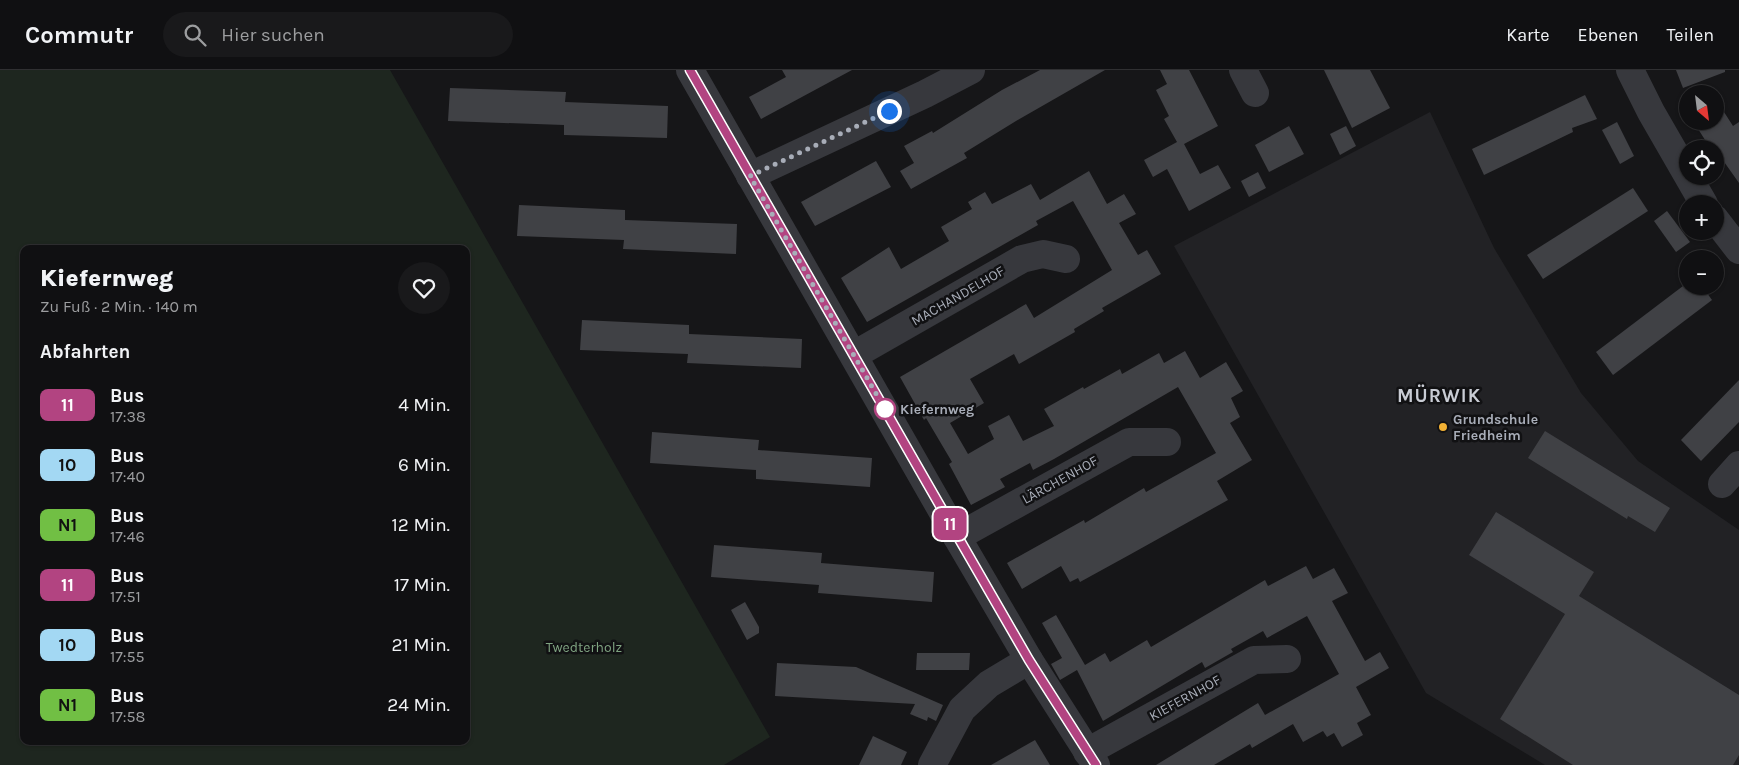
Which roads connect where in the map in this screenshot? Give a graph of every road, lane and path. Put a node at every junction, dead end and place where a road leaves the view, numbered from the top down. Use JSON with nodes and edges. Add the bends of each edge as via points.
{"nodes":[{"id":1,"x":690,"y":70,"type":"edge"},
{"id":2,"x":971,"y":70,"type":"edge"},
{"id":3,"x":1630,"y":70,"type":"edge"},
{"id":4,"x":750,"y":176,"type":"junction"},
{"id":5,"x":1699,"y":195,"type":"edge"},
{"id":6,"x":1724,"y":231,"type":"edge"},
{"id":7,"x":1739,"y":250,"type":"edge"},
{"id":8,"x":1066,"y":259,"type":"dead end"},
{"id":9,"x":854,"y":355,"type":"junction"},
{"id":10,"x":1167,"y":442,"type":"dead end"},
{"id":11,"x":958,"y":537,"type":"junction"},
{"id":12,"x":1288,"y":659,"type":"dead end"},
{"id":13,"x":1029,"y":660,"type":"junction"},
{"id":14,"x":1092,"y":758,"type":"edge"},
{"id":15,"x":932,"y":765,"type":"edge"}],
"edges":[{"from":1,"to":4,"type":"street"},
{"from":2,"to":4,"type":"street"},
{"from":3,"to":5,"type":"street","via":[[1650,112]]},
{"from":4,"to":9,"type":"street"},
{"from":6,"to":7,"type":"street"},
{"from":8,"to":9,"type":"street","name":"MACHANDELHOF","via":[[1043,254],[1022,259]]},
{"from":9,"to":11,"type":"street"},
{"from":10,"to":11,"type":"street","name":"LÄRCHENHOF","via":[[1129,442]]},
{"from":11,"to":13,"type":"street"},
{"from":12,"to":14,"type":"street","name":"KIEFERNHOF","via":[[1254,660]]},
{"from":13,"to":14,"type":"street"},
{"from":13,"to":15,"type":"street","via":[[989,684],[962,709]]}]}
